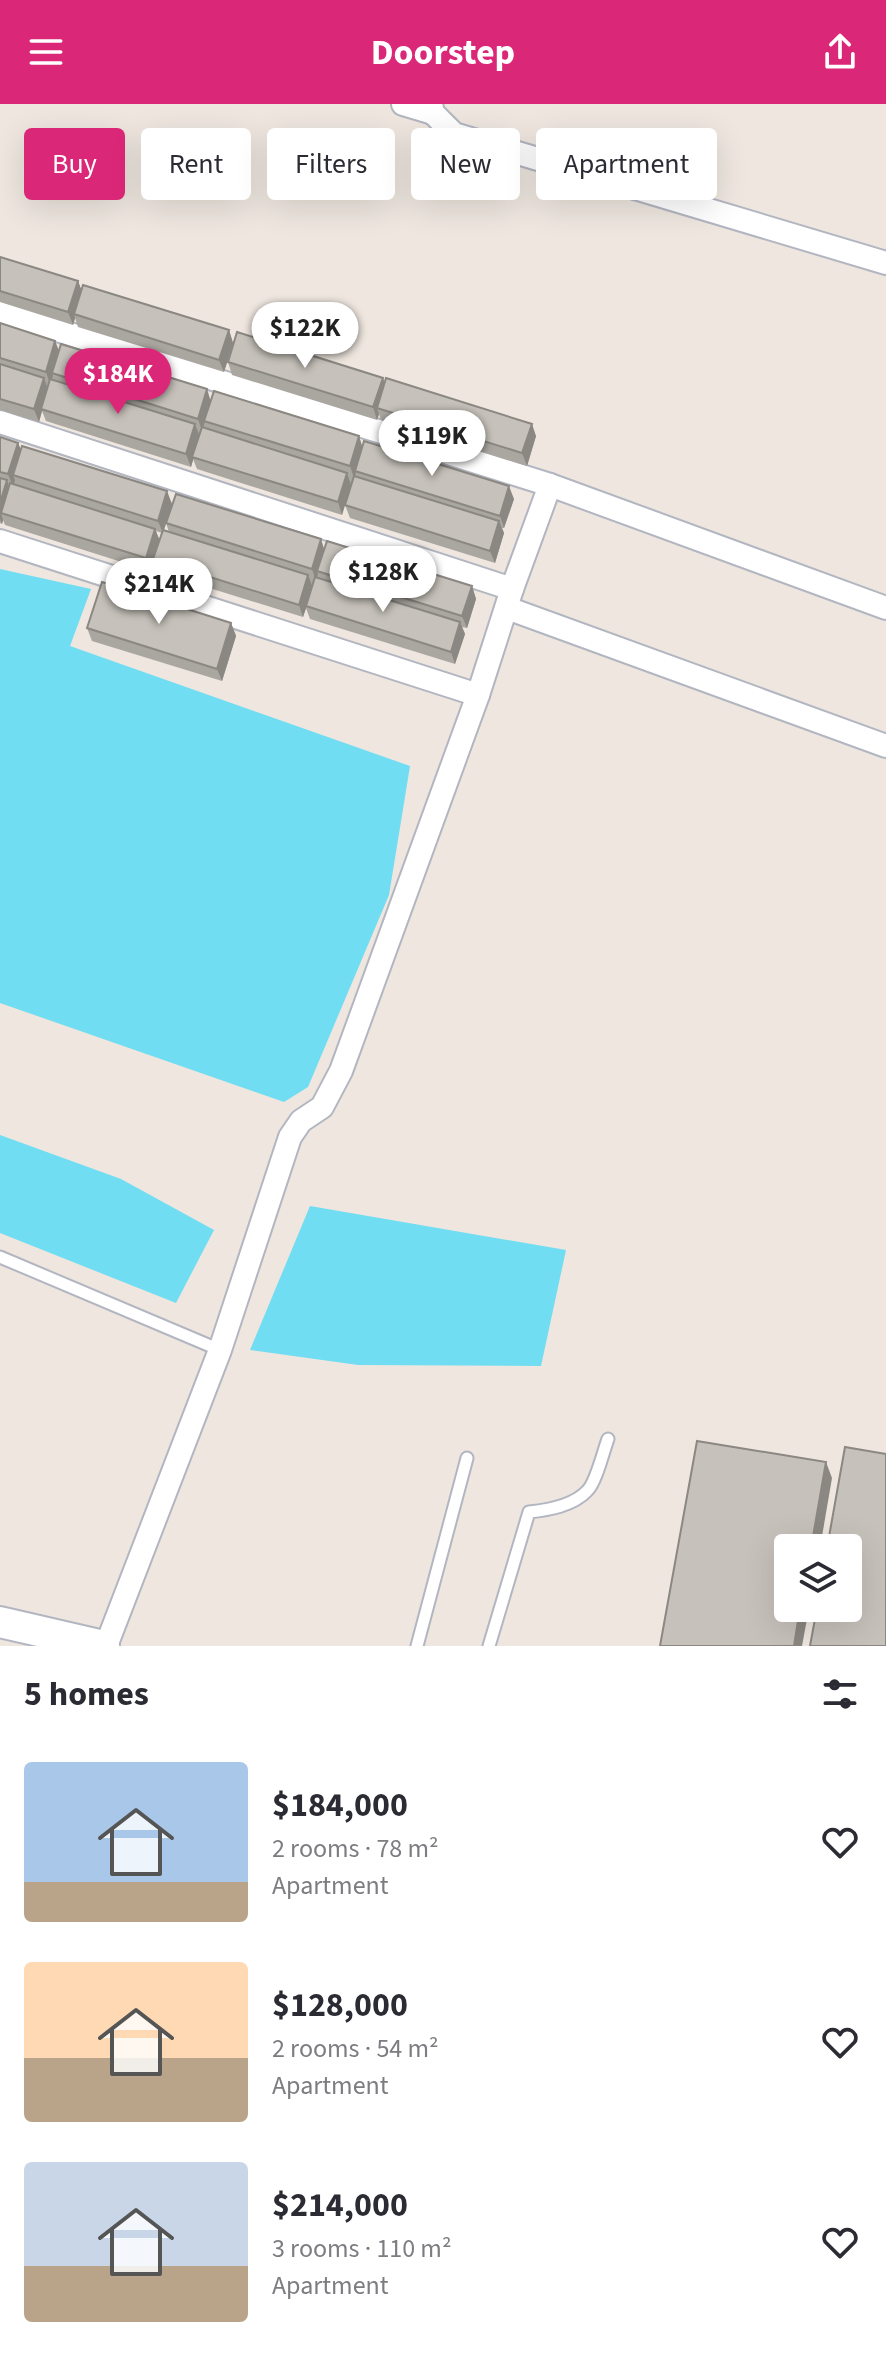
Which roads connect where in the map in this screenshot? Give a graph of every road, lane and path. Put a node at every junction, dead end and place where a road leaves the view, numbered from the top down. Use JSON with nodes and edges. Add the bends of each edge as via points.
{"nodes":[{"id":1,"x":403,"y":104,"type":"edge"},
{"id":2,"x":432,"y":109,"type":"edge"},
{"id":3,"x":886,"y":263,"type":"edge"},
{"id":4,"x":0,"y":312,"type":"edge"},
{"id":5,"x":0,"y":422,"type":"edge"},
{"id":6,"x":550,"y":485,"type":"junction"},
{"id":7,"x":0,"y":541,"type":"edge"},
{"id":8,"x":510,"y":598,"type":"junction"},
{"id":9,"x":886,"y":608,"type":"edge"},
{"id":10,"x":478,"y":695,"type":"junction"},
{"id":11,"x":886,"y":746,"type":"edge"},
{"id":12,"x":0,"y":1257,"type":"edge"},
{"id":13,"x":220,"y":1350,"type":"junction"},
{"id":14,"x":608,"y":1439,"type":"dead end"},
{"id":15,"x":467,"y":1458,"type":"dead end"},
{"id":16,"x":0,"y":1622,"type":"edge"},
{"id":17,"x":105,"y":1646,"type":"edge"},
{"id":18,"x":417,"y":1646,"type":"edge"},
{"id":19,"x":489,"y":1646,"type":"edge"}],
"edges":[{"from":1,"to":2,"type":"street"},
{"from":2,"to":3,"type":"street","via":[[454,134]]},
{"from":4,"to":6,"type":"street"},
{"from":5,"to":8,"type":"street"},
{"from":6,"to":8,"type":"street"},
{"from":6,"to":9,"type":"street"},
{"from":7,"to":10,"type":"street"},
{"from":8,"to":10,"type":"street"},
{"from":8,"to":11,"type":"street"},
{"from":10,"to":13,"type":"street","via":[[341,1071],[322,1107],[301,1121],[290,1137]]},
{"from":12,"to":13,"type":"lane"},
{"from":13,"to":17,"type":"street"},
{"from":14,"to":19,"type":"lane","via":[[589,1490],[573,1501],[529,1512]]},
{"from":15,"to":18,"type":"lane"},
{"from":16,"to":17,"type":"street"}]}
